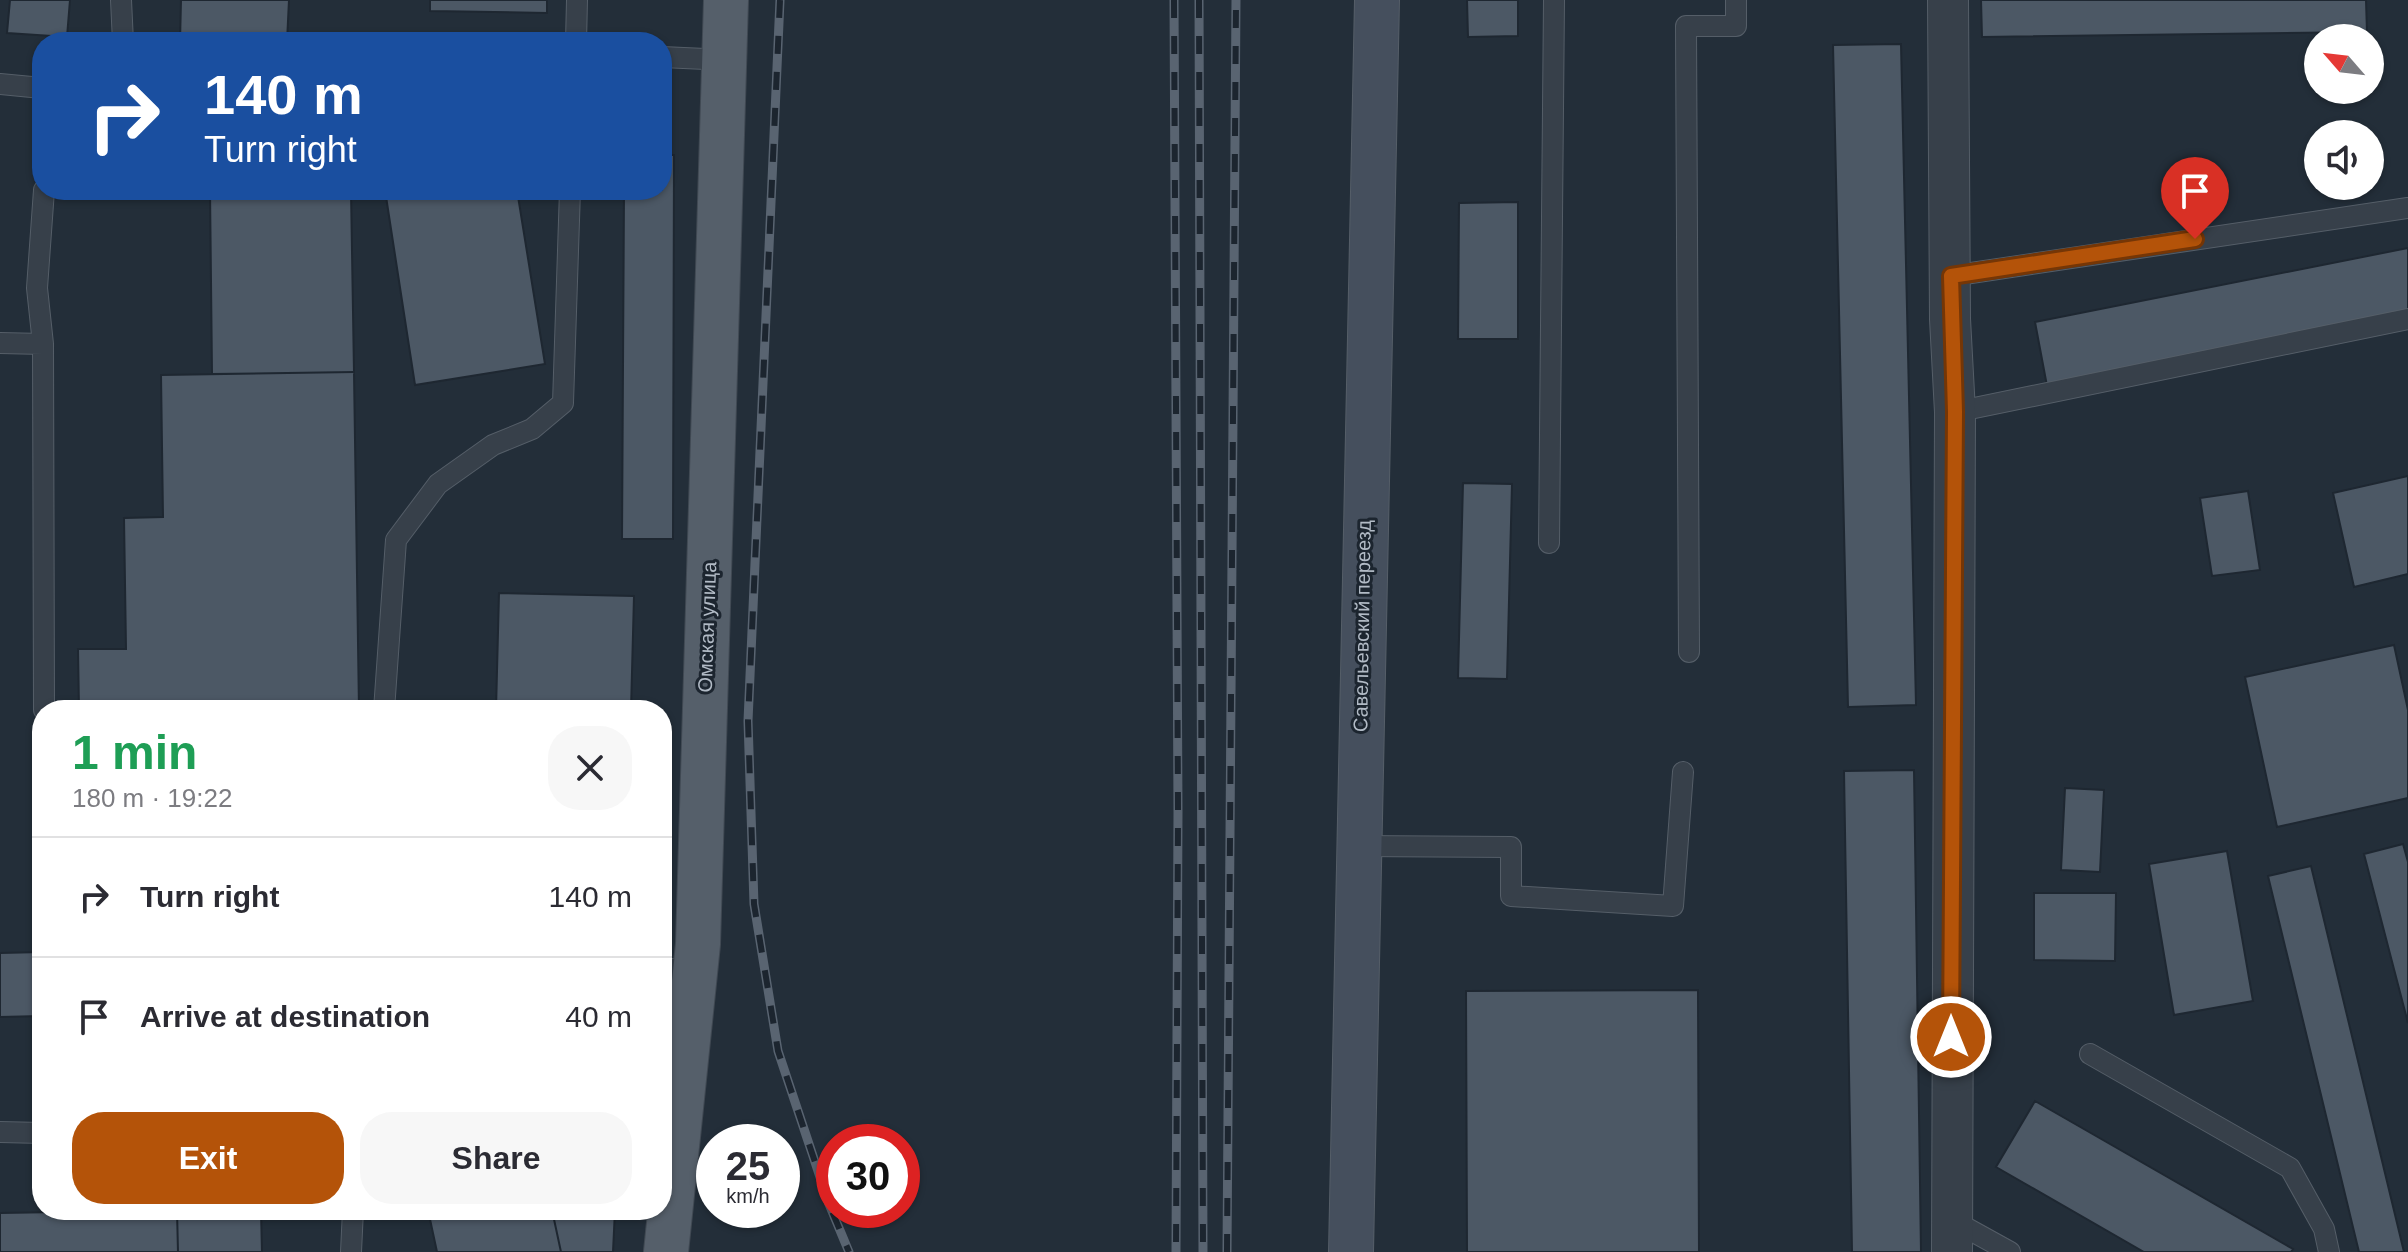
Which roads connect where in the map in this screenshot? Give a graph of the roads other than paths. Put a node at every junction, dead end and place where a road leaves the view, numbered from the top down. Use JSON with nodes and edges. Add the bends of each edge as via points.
{"nodes":[{"id":1,"x":121,"y":0,"type":"edge"},
{"id":2,"x":577,"y":0,"type":"edge"},
{"id":3,"x":726,"y":0,"type":"edge"},
{"id":4,"x":1377,"y":0,"type":"edge"},
{"id":5,"x":1554,"y":0,"type":"edge"},
{"id":6,"x":1736,"y":0,"type":"edge"},
{"id":7,"x":1948,"y":0,"type":"edge"},
{"id":8,"x":123,"y":32,"type":"edge"},
{"id":9,"x":576,"y":32,"type":"edge"},
{"id":10,"x":672,"y":57,"type":"edge"},
{"id":11,"x":727,"y":60,"type":"junction"},
{"id":12,"x":0,"y":84,"type":"edge"},
{"id":13,"x":32,"y":87,"type":"edge"},
{"id":14,"x":43,"y":200,"type":"edge"},
{"id":15,"x":570,"y":200,"type":"edge"},
{"id":16,"x":2408,"y":208,"type":"edge"},
{"id":17,"x":1951,"y":276,"type":"junction"},
{"id":18,"x":2408,"y":319,"type":"edge"},
{"id":19,"x":0,"y":343,"type":"edge"},
{"id":20,"x":43,"y":344,"type":"junction"},
{"id":21,"x":1955,"y":412,"type":"junction"},
{"id":22,"x":1549,"y":543,"type":"dead end"},
{"id":23,"x":1689,"y":652,"type":"dead end"},
{"id":24,"x":44,"y":700,"type":"edge"},
{"id":25,"x":385,"y":700,"type":"edge"},
{"id":26,"x":1683,"y":772,"type":"dead end"},
{"id":27,"x":1357,"y":846,"type":"junction"},
{"id":28,"x":679,"y":969,"type":"edge"},
{"id":29,"x":2090,"y":1054,"type":"dead end"},
{"id":30,"x":672,"y":1121,"type":"edge"},
{"id":31,"x":0,"y":1132,"type":"edge"},
{"id":32,"x":32,"y":1133,"type":"edge"},
{"id":33,"x":353,"y":1220,"type":"edge"},
{"id":34,"x":667,"y":1220,"type":"edge"},
{"id":35,"x":1952,"y":1236,"type":"edge"},
{"id":36,"x":351,"y":1252,"type":"edge"},
{"id":37,"x":666,"y":1252,"type":"edge"},
{"id":38,"x":1351,"y":1252,"type":"edge"},
{"id":39,"x":2010,"y":1252,"type":"edge"},
{"id":40,"x":2329,"y":1252,"type":"edge"}],
"edges":[{"from":1,"to":8,"type":"lane"},
{"from":2,"to":9,"type":"lane"},
{"from":3,"to":11,"type":"main road","name":"Омская улица"},
{"from":4,"to":27,"type":"main road","name":"Савельевский переезд"},
{"from":5,"to":22,"type":"lane"},
{"from":6,"to":23,"type":"lane","via":[[1736,26],[1686,26]]},
{"from":7,"to":17,"type":"street"},
{"from":10,"to":11,"type":"lane"},
{"from":11,"to":28,"type":"main road","name":"Омская улица"},
{"from":12,"to":13,"type":"lane"},
{"from":14,"to":20,"type":"lane","via":[[37,288]]},
{"from":15,"to":25,"type":"lane","via":[[563,403],[532,429],[493,445],[438,484],[396,540]]},
{"from":16,"to":17,"type":"lane"},
{"from":17,"to":21,"type":"street"},
{"from":18,"to":21,"type":"lane"},
{"from":19,"to":20,"type":"lane"},
{"from":20,"to":24,"type":"lane"},
{"from":21,"to":35,"type":"street"},
{"from":26,"to":27,"type":"lane","via":[[1673,906],[1511,896],[1511,847]]},
{"from":27,"to":38,"type":"main road","name":"Савельевский переезд"},
{"from":28,"to":30,"type":"main road","name":"Омская улица"},
{"from":29,"to":40,"type":"lane","via":[[2290,1168],[2324,1229]]},
{"from":31,"to":32,"type":"lane"},
{"from":33,"to":36,"type":"lane"},
{"from":34,"to":37,"type":"main road","name":"Омская улица"},
{"from":35,"to":39,"type":"lane"}]}
